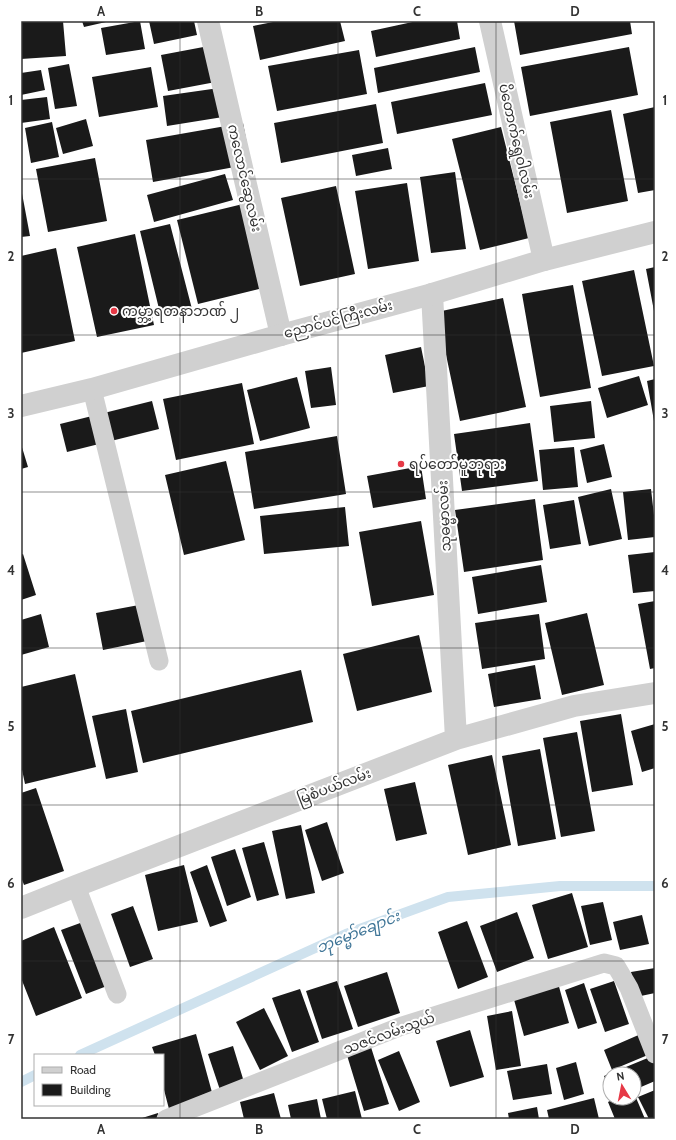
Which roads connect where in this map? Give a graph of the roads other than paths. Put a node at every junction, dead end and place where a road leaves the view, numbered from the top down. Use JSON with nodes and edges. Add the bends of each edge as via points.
{"nodes":[{"id":1,"x":208,"y":21,"type":"edge"},
{"id":2,"x":490,"y":21,"type":"edge"},
{"id":3,"x":655,"y":232,"type":"edge"},
{"id":4,"x":544,"y":260,"type":"junction"},
{"id":5,"x":432,"y":294,"type":"junction"},
{"id":6,"x":281,"y":335,"type":"junction"},
{"id":7,"x":92,"y":389,"type":"junction"},
{"id":8,"x":21,"y":406,"type":"edge"},
{"id":9,"x":159,"y":661,"type":"dead end"},
{"id":10,"x":655,"y":693,"type":"edge"},
{"id":11,"x":456,"y":739,"type":"junction"},
{"id":12,"x":76,"y":886,"type":"junction"},
{"id":13,"x":21,"y":908,"type":"edge"},
{"id":14,"x":117,"y":994,"type":"dead end"},
{"id":15,"x":655,"y":1054,"type":"edge"},
{"id":16,"x":166,"y":1119,"type":"edge"}],
"edges":[{"from":1,"to":6,"type":"street","name":"ကလောင်ဆွေလမ်း"},
{"from":2,"to":4,"type":"street","name":"ပိတောက်ရွှေဝါလမ်း"},
{"from":3,"to":4,"type":"street","name":"ညောင်ပင်ကြီးလမ်း"},
{"from":4,"to":5,"type":"street","name":"ညောင်ပင်ကြီးလမ်း"},
{"from":5,"to":6,"type":"street","name":"ညောင်ပင်ကြီးလမ်း"},
{"from":5,"to":11,"type":"street","name":"သုဓမ္မာလမ်း"},
{"from":6,"to":7,"type":"street","name":"ညောင်ပင်ကြီးလမ်း"},
{"from":7,"to":8,"type":"street","name":"ညောင်ပင်ကြီးလမ်း"},
{"from":7,"to":9,"type":"lane"},
{"from":10,"to":11,"type":"street","name":"မြစံပယ်လမ်း","via":[[574,706]]},
{"from":11,"to":12,"type":"street","name":"မြစံပယ်လမ်း"},
{"from":12,"to":13,"type":"street","name":"မြစံပယ်လမ်း"},
{"from":12,"to":14,"type":"lane"},
{"from":15,"to":16,"type":"lane","name":"သဇင်လမ်းသွယ်","via":[[629,988],[616,966],[604,963],[402,1026]]}]}
